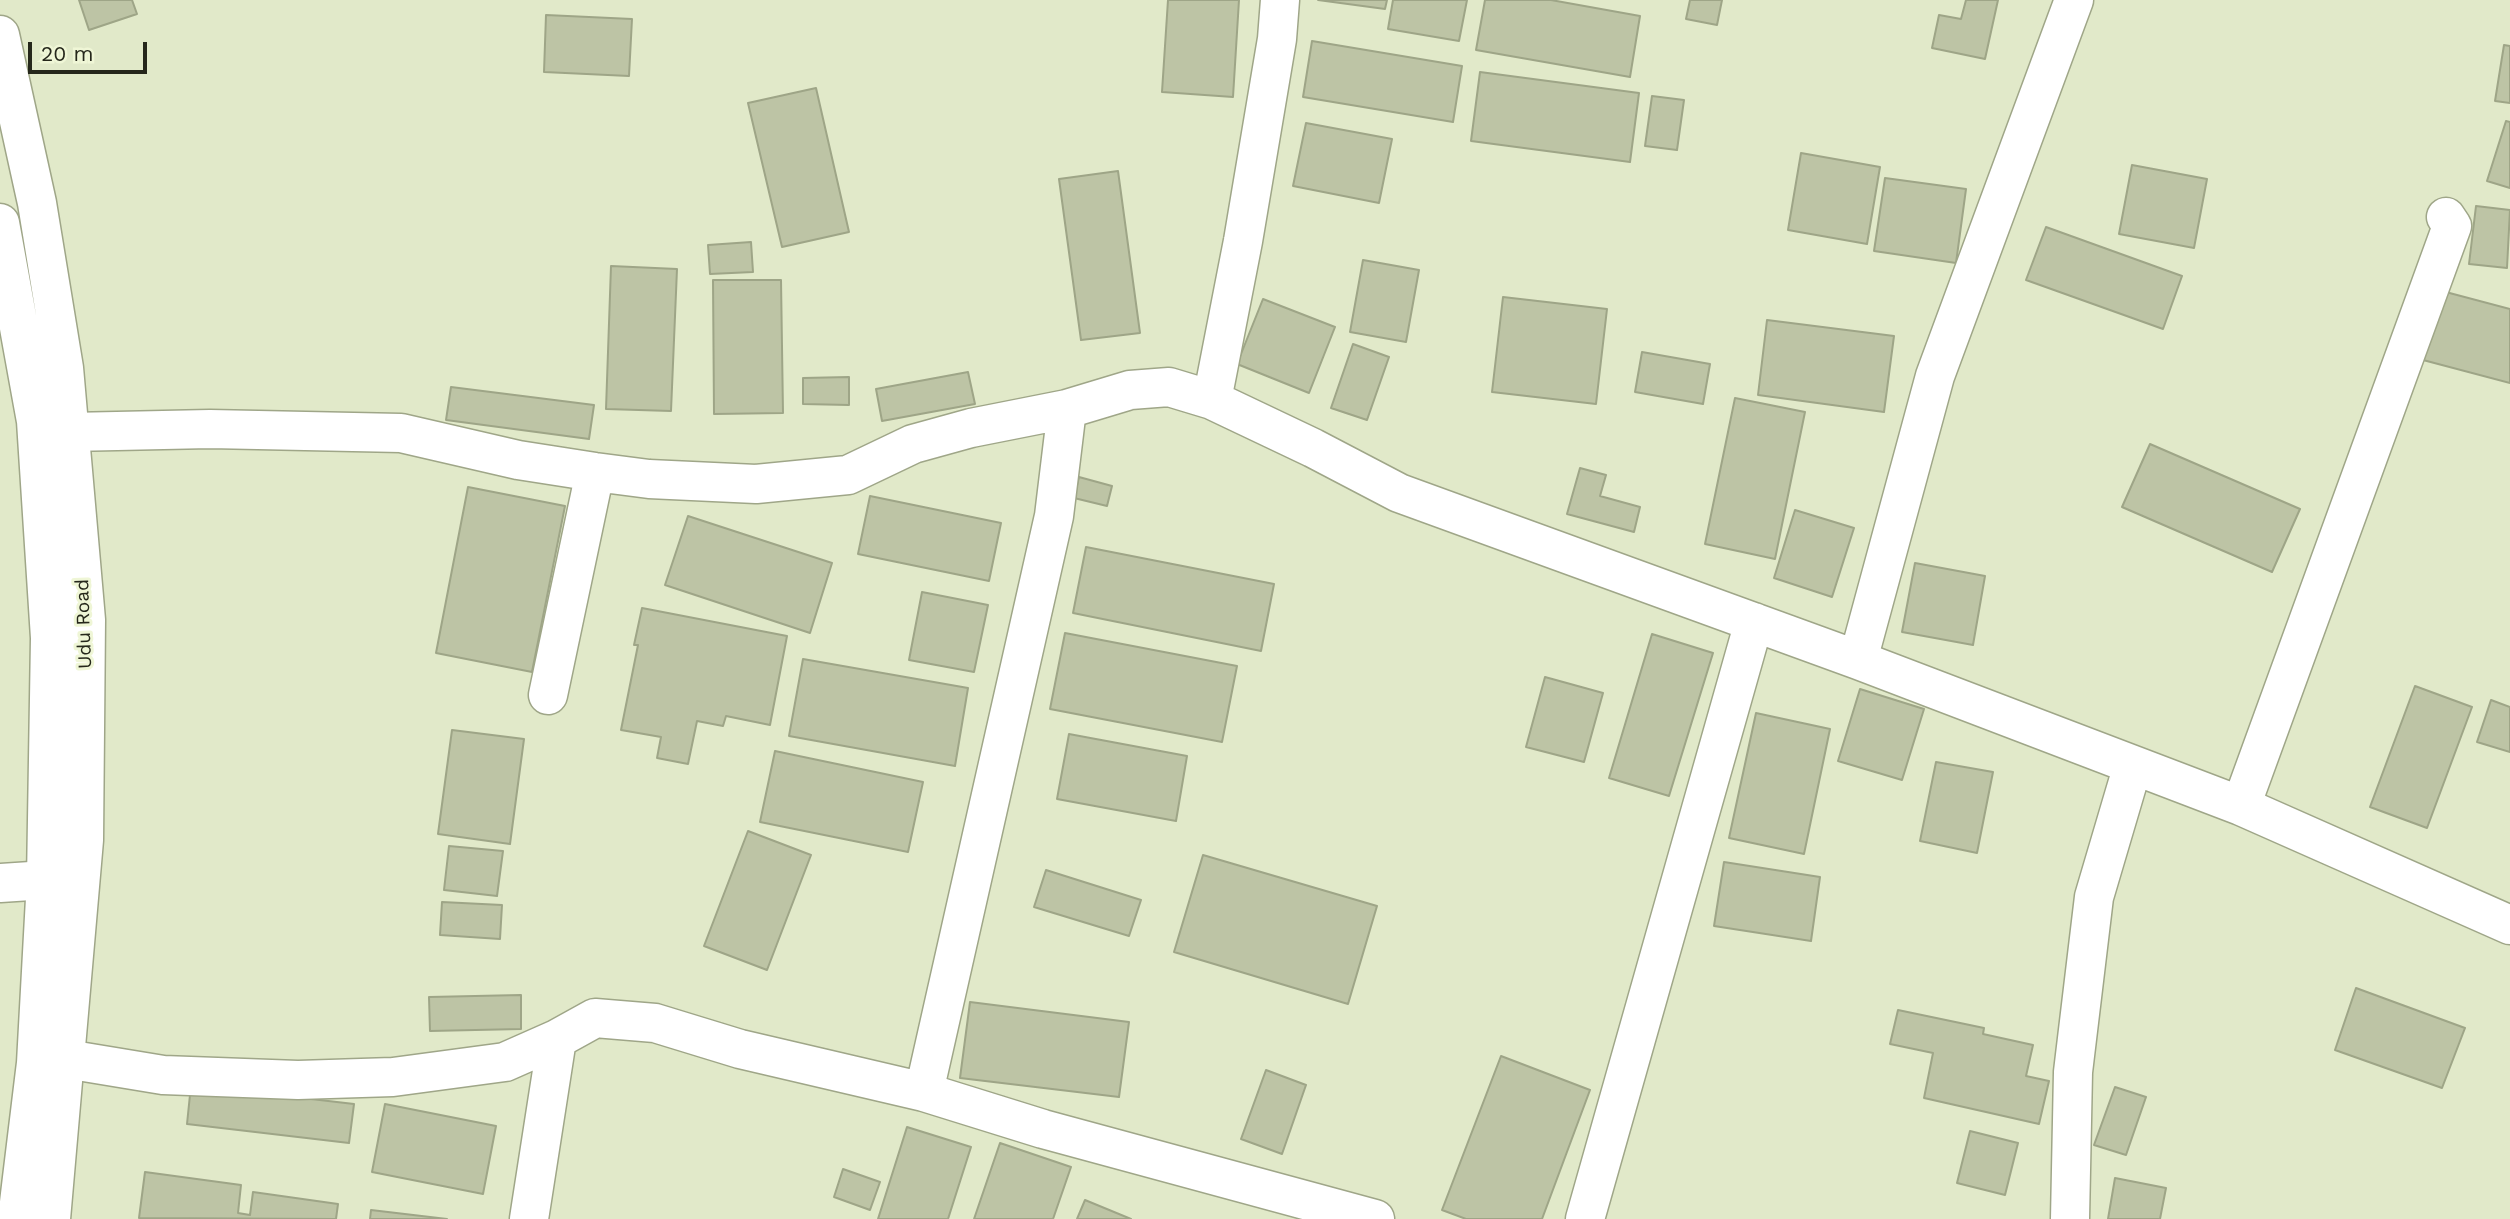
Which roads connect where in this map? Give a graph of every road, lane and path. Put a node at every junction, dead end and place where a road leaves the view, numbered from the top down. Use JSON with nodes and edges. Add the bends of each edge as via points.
{"nodes":[{"id":1,"x":1280,"y":0,"type":"edge"},
{"id":2,"x":2074,"y":0,"type":"edge"},
{"id":3,"x":0,"y":36,"type":"edge"},
{"id":4,"x":2446,"y":217,"type":"dead end"},
{"id":5,"x":0,"y":223,"type":"edge"},
{"id":6,"x":1212,"y":400,"type":"junction"},
{"id":7,"x":1067,"y":409,"type":"junction"},
{"id":8,"x":70,"y":432,"type":"junction"},
{"id":9,"x":595,"y":471,"type":"junction"},
{"id":10,"x":1754,"y":622,"type":"junction"},
{"id":11,"x":1858,"y":660,"type":"junction"},
{"id":12,"x":548,"y":695,"type":"dead end"},
{"id":13,"x":2133,"y":765,"type":"junction"},
{"id":14,"x":2241,"y":806,"type":"junction"},
{"id":15,"x":46,"y":880,"type":"junction"},
{"id":16,"x":0,"y":883,"type":"edge"},
{"id":17,"x":2510,"y":925,"type":"edge"},
{"id":18,"x":557,"y":1039,"type":"junction"},
{"id":19,"x":66,"y":1059,"type":"junction"},
{"id":20,"x":924,"y":1092,"type":"junction"},
{"id":21,"x":18,"y":1219,"type":"edge"},
{"id":22,"x":51,"y":1219,"type":"edge"},
{"id":23,"x":529,"y":1219,"type":"edge"},
{"id":24,"x":1375,"y":1219,"type":"edge"},
{"id":25,"x":1585,"y":1219,"type":"edge"},
{"id":26,"x":2070,"y":1219,"type":"edge"}],
"edges":[{"from":1,"to":6,"type":"street","via":[[1266,107]]},
{"from":2,"to":11,"type":"street","via":[[1935,376]]},
{"from":3,"to":8,"type":"street","name":"Udu Road","via":[[37,203]]},
{"from":4,"to":14,"type":"street","via":[[2452,226]]},
{"from":5,"to":15,"type":"street","name":"Udu Road","via":[[36,421],[50,638]]},
{"from":6,"to":7,"type":"street","via":[[1169,387],[1130,390]]},
{"from":6,"to":10,"type":"street","via":[[1399,493]]},
{"from":7,"to":9,"type":"street","via":[[913,444],[848,475],[756,484],[649,479]]},
{"from":7,"to":20,"type":"street","via":[[1054,516]]},
{"from":8,"to":9,"type":"street","via":[[401,433],[518,460]]},
{"from":8,"to":19,"type":"street","name":"Udu Road","via":[[86,620],[86,731],[84,840]]},
{"from":9,"to":12,"type":"street"},
{"from":10,"to":11,"type":"street"},
{"from":10,"to":25,"type":"street"},
{"from":11,"to":13,"type":"street"},
{"from":13,"to":14,"type":"street"},
{"from":13,"to":26,"type":"street","via":[[2094,897],[2073,1072]]},
{"from":14,"to":17,"type":"street"},
{"from":15,"to":16,"type":"street"},
{"from":15,"to":21,"type":"street","name":"Udu Road","via":[[36,1063]]},
{"from":18,"to":19,"type":"street","via":[[505,1062],[393,1077],[298,1080],[163,1075]]},
{"from":18,"to":20,"type":"street","via":[[595,1018],[655,1023],[740,1049]]},
{"from":18,"to":23,"type":"street"},
{"from":19,"to":22,"type":"street","name":"Udu Road"},
{"from":20,"to":24,"type":"street"}]}
